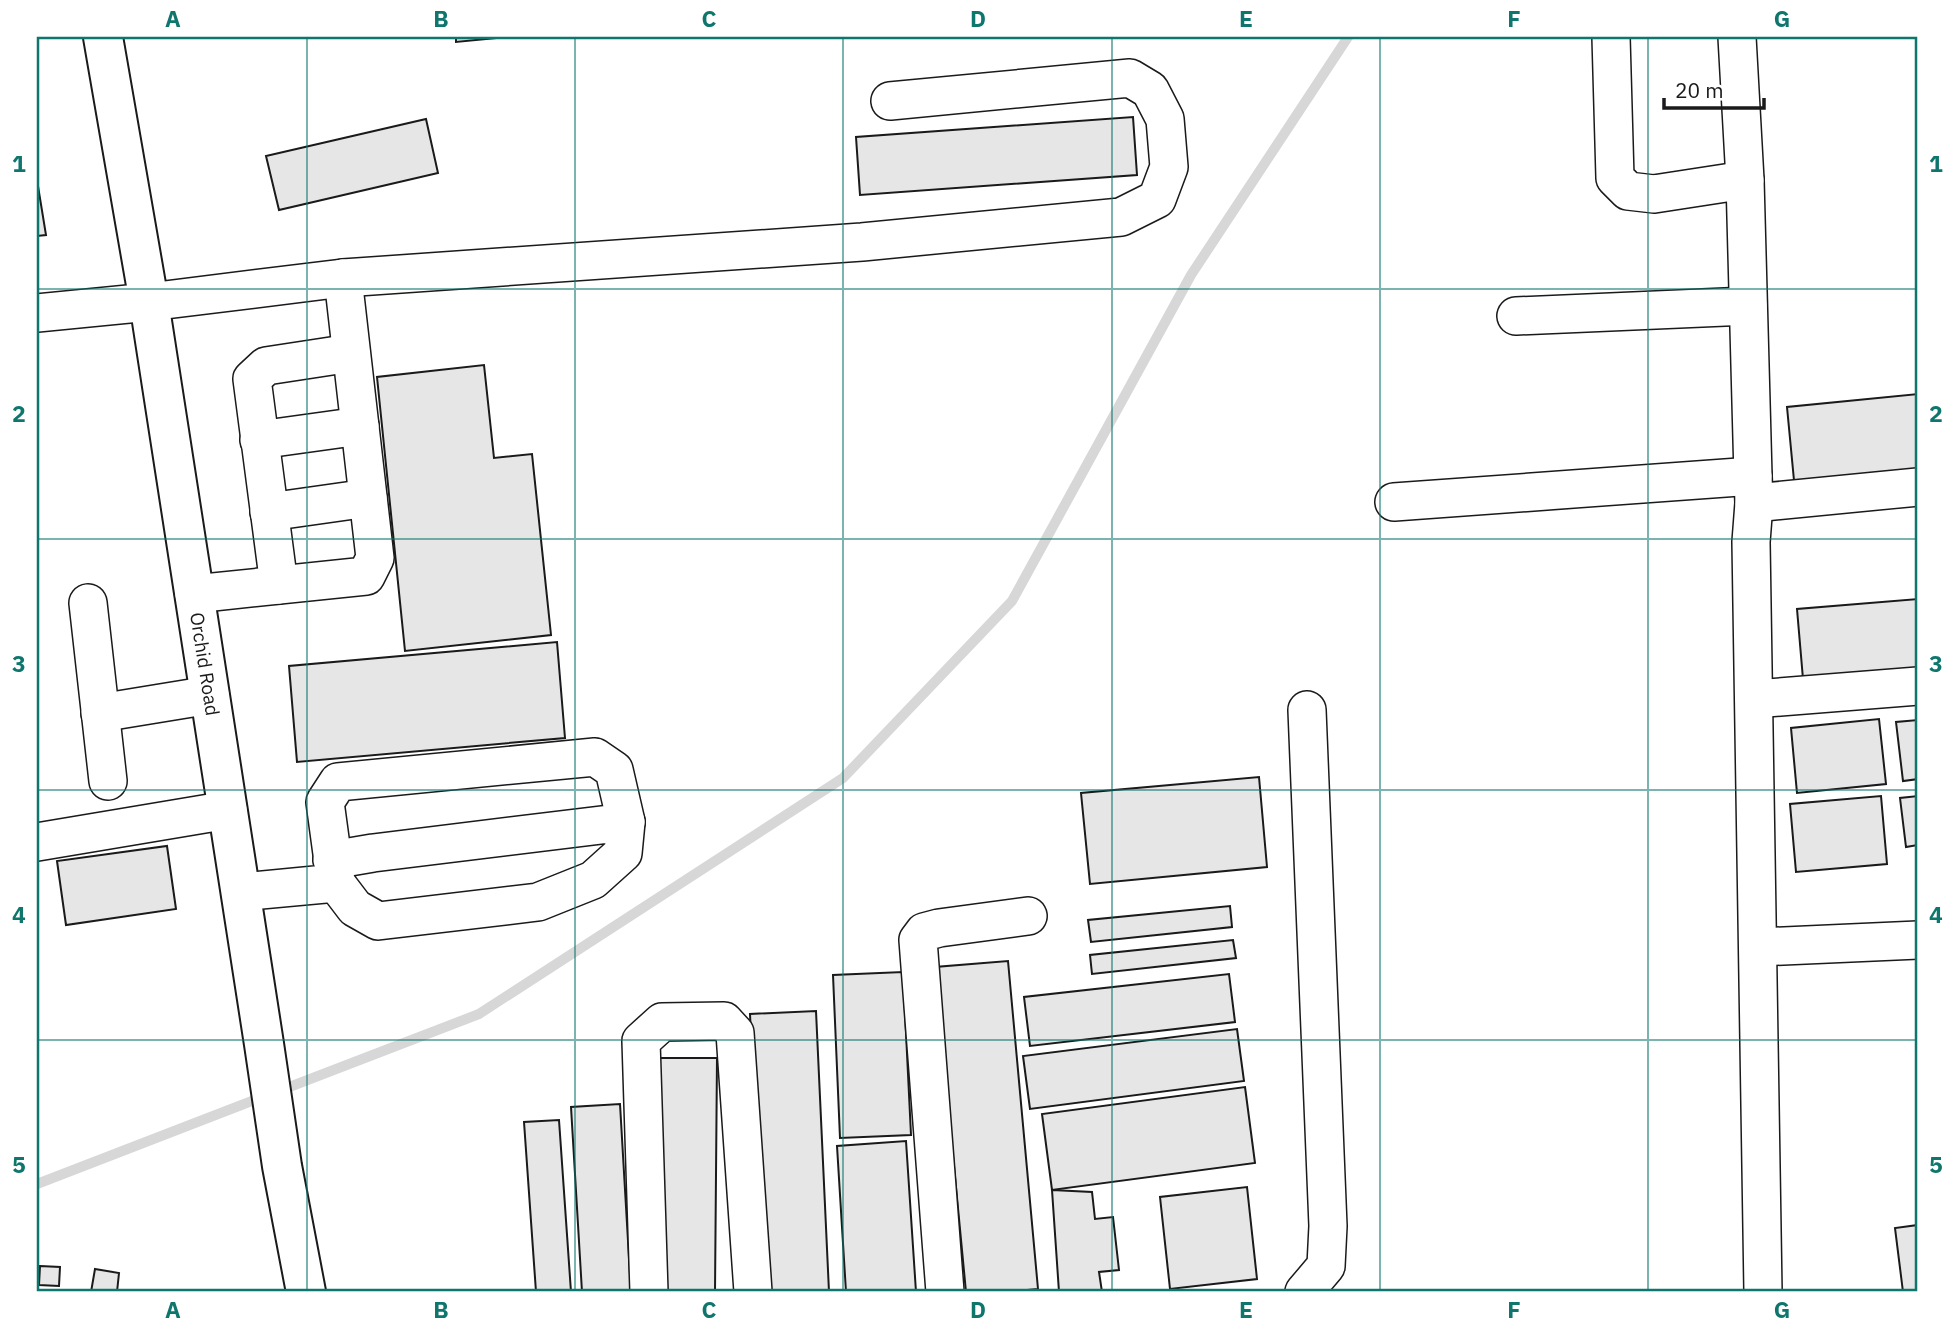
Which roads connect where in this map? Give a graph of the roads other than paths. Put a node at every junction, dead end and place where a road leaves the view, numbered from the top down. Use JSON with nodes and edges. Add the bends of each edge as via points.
{"nodes":[{"id":1,"x":103,"y":37,"type":"edge"},
{"id":2,"x":1611,"y":37,"type":"edge"},
{"id":3,"x":1737,"y":37,"type":"edge"},
{"id":4,"x":890,"y":101,"type":"dead end"},
{"id":5,"x":1745,"y":180,"type":"junction"},
{"id":6,"x":343,"y":278,"type":"junction"},
{"id":7,"x":149,"y":302,"type":"junction"},
{"id":8,"x":1748,"y":306,"type":"junction"},
{"id":9,"x":37,"y":313,"type":"edge"},
{"id":10,"x":1516,"y":316,"type":"dead end"},
{"id":11,"x":351,"y":353,"type":"junction"},
{"id":12,"x":360,"y":426,"type":"junction"},
{"id":13,"x":259,"y":440,"type":"junction"},
{"id":14,"x":1918,"y":487,"type":"edge"},
{"id":15,"x":1754,"y":489,"type":"junction"},
{"id":16,"x":368,"y":498,"type":"junction"},
{"id":17,"x":1394,"y":502,"type":"dead end"},
{"id":18,"x":269,"y":512,"type":"junction"},
{"id":19,"x":279,"y":584,"type":"junction"},
{"id":20,"x":194,"y":594,"type":"junction"},
{"id":21,"x":88,"y":603,"type":"dead end"},
{"id":22,"x":1918,"y":686,"type":"edge"},
{"id":23,"x":210,"y":695,"type":"junction"},
{"id":24,"x":1754,"y":699,"type":"junction"},
{"id":25,"x":1307,"y":710,"type":"dead end"},
{"id":26,"x":100,"y":713,"type":"junction"},
{"id":27,"x":108,"y":781,"type":"dead end"},
{"id":28,"x":228,"y":810,"type":"junction"},
{"id":29,"x":626,"y":822,"type":"junction"},
{"id":30,"x":37,"y":842,"type":"edge"},
{"id":31,"x":334,"y":872,"type":"junction"},
{"id":32,"x":241,"y":892,"type":"junction"},
{"id":33,"x":1028,"y":916,"type":"dead end"},
{"id":34,"x":1918,"y":940,"type":"edge"},
{"id":35,"x":1759,"y":947,"type":"junction"},
{"id":36,"x":306,"y":1292,"type":"edge"},
{"id":37,"x":649,"y":1292,"type":"edge"},
{"id":38,"x":753,"y":1292,"type":"edge"},
{"id":39,"x":945,"y":1292,"type":"edge"},
{"id":40,"x":1304,"y":1292,"type":"edge"},
{"id":41,"x":1763,"y":1292,"type":"edge"}],
"edges":[{"from":1,"to":7,"type":"main road","name":"Orchid Road"},
{"from":2,"to":5,"type":"street","via":[[1615,177],[1629,191],[1654,194]]},
{"from":3,"to":5,"type":"street"},
{"from":4,"to":6,"type":"street","via":[[1130,78],[1150,90],[1165,119],[1169,167],[1157,199],[1121,217],[862,242]]},
{"from":5,"to":8,"type":"street"},
{"from":6,"to":7,"type":"street"},
{"from":6,"to":11,"type":"street"},
{"from":7,"to":9,"type":"street"},
{"from":7,"to":20,"type":"main road","name":"Orchid Road"},
{"from":8,"to":10,"type":"street"},
{"from":8,"to":15,"type":"street"},
{"from":11,"to":12,"type":"street"},
{"from":11,"to":13,"type":"street","via":[[266,366],[252,379]]},
{"from":12,"to":13,"type":"street"},
{"from":12,"to":16,"type":"street"},
{"from":13,"to":18,"type":"street"},
{"from":14,"to":15,"type":"street"},
{"from":15,"to":17,"type":"street"},
{"from":15,"to":24,"type":"street"},
{"from":16,"to":18,"type":"street"},
{"from":16,"to":19,"type":"street","via":[[375,558],[366,576]]},
{"from":18,"to":19,"type":"street"},
{"from":19,"to":20,"type":"street"},
{"from":20,"to":23,"type":"main road","name":"Orchid Road"},
{"from":21,"to":26,"type":"street"},
{"from":22,"to":24,"type":"street"},
{"from":23,"to":26,"type":"street"},
{"from":23,"to":28,"type":"main road","name":"Orchid Road"},
{"from":24,"to":35,"type":"street"},
{"from":25,"to":40,"type":"street","via":[[1328,1226],[1326,1266]]},
{"from":26,"to":27,"type":"street"},
{"from":28,"to":30,"type":"street"},
{"from":28,"to":32,"type":"main road","name":"Orchid Road"},
{"from":29,"to":31,"type":"street","via":[[386,851]]},
{"from":29,"to":31,"type":"street","via":[[623,853],[593,880],[538,902],[378,921],[355,908]]},
{"from":29,"to":31,"type":"street","via":[[614,770],[595,757],[338,782],[325,802]]},
{"from":31,"to":32,"type":"street"},
{"from":32,"to":36,"type":"main road","name":"Orchid Road"},
{"from":33,"to":39,"type":"street","via":[[939,928],[924,932],[918,940]]},
{"from":34,"to":35,"type":"street"},
{"from":35,"to":41,"type":"street"},
{"from":37,"to":38,"type":"street","via":[[641,1041],[662,1022],[724,1021],[735,1033]]}]}
